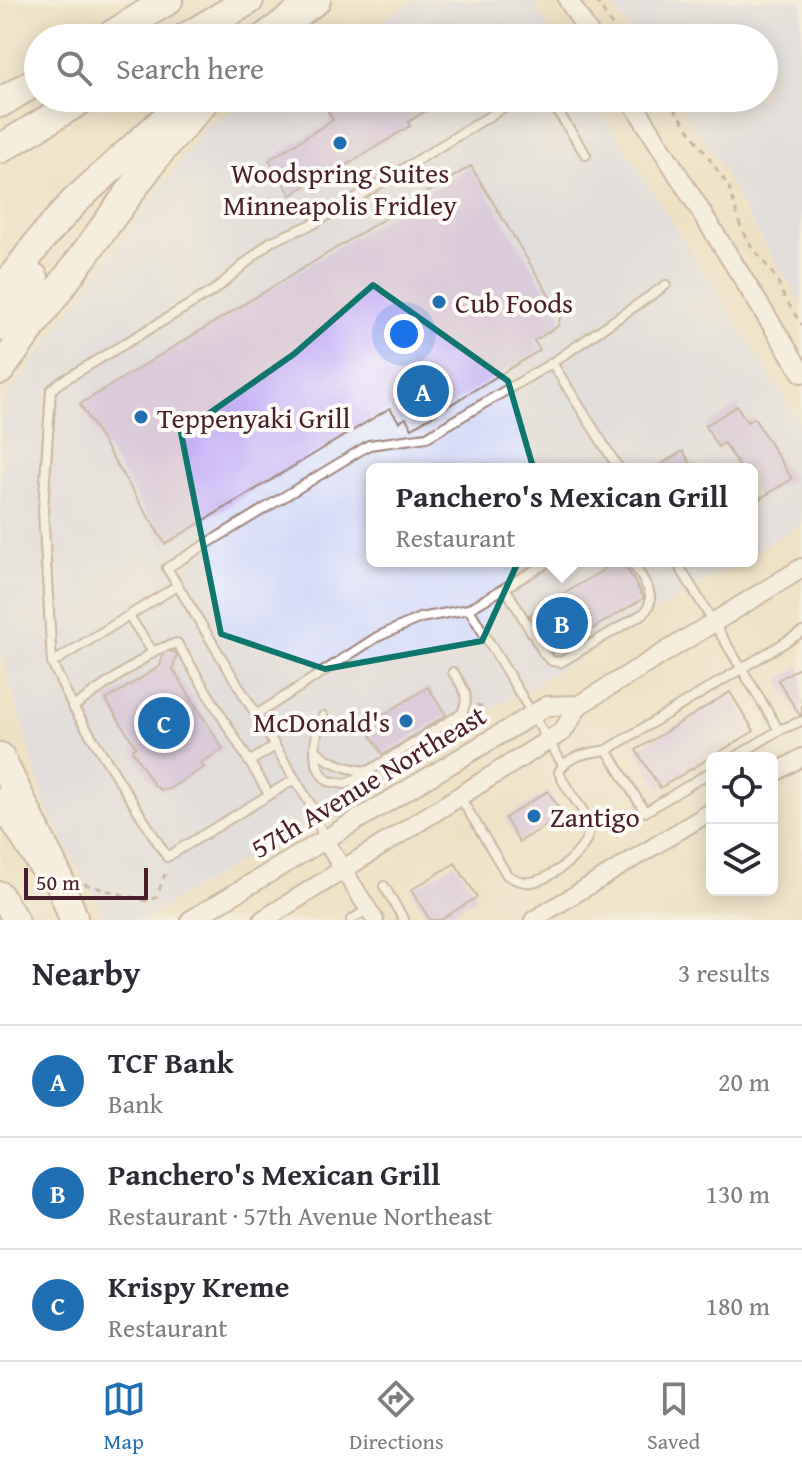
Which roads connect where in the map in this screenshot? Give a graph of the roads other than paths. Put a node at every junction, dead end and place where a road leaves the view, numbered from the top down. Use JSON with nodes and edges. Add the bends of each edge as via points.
{"nodes":[{"id":1,"x":168,"y":0,"type":"edge"},
{"id":2,"x":249,"y":0,"type":"edge"},
{"id":3,"x":316,"y":0,"type":"edge"},
{"id":4,"x":568,"y":0,"type":"edge"},
{"id":5,"x":129,"y":24,"type":"edge"},
{"id":6,"x":209,"y":24,"type":"edge"},
{"id":7,"x":284,"y":24,"type":"edge"},
{"id":8,"x":583,"y":24,"type":"edge"},
{"id":9,"x":24,"y":88,"type":"edge"},
{"id":10,"x":0,"y":103,"type":"edge"},
{"id":11,"x":61,"y":112,"type":"edge"},
{"id":12,"x":172,"y":112,"type":"edge"},
{"id":13,"x":195,"y":112,"type":"edge"},
{"id":14,"x":496,"y":112,"type":"edge"},
{"id":15,"x":558,"y":112,"type":"edge"},
{"id":16,"x":639,"y":112,"type":"edge"},
{"id":17,"x":153,"y":128,"type":"junction"},
{"id":18,"x":0,"y":149,"type":"edge"},
{"id":19,"x":586,"y":155,"type":"dead end"},
{"id":20,"x":666,"y":285,"type":"dead end"},
{"id":21,"x":0,"y":294,"type":"edge"},
{"id":22,"x":0,"y":327,"type":"edge"},
{"id":23,"x":552,"y":363,"type":"junction"},
{"id":24,"x":0,"y":370,"type":"edge"},
{"id":25,"x":802,"y":373,"type":"edge"},
{"id":26,"x":615,"y":463,"type":"edge"},
{"id":27,"x":541,"y":567,"type":"edge"},
{"id":28,"x":634,"y":567,"type":"edge"},
{"id":29,"x":680,"y":567,"type":"edge"},
{"id":30,"x":802,"y":568,"type":"edge"},
{"id":31,"x":177,"y":586,"type":"junction"},
{"id":32,"x":506,"y":589,"type":"junction"},
{"id":33,"x":469,"y":609,"type":"junction"},
{"id":34,"x":129,"y":616,"type":"junction"},
{"id":35,"x":714,"y":622,"type":"junction"},
{"id":36,"x":802,"y":632,"type":"edge"},
{"id":37,"x":153,"y":652,"type":"junction"},
{"id":38,"x":52,"y":663,"type":"junction"},
{"id":39,"x":742,"y":669,"type":"junction"},
{"id":40,"x":453,"y":672,"type":"dead end"},
{"id":41,"x":579,"y":705,"type":"junction"},
{"id":42,"x":73,"y":707,"type":"junction"},
{"id":43,"x":256,"y":715,"type":"junction"},
{"id":44,"x":532,"y":715,"type":"junction"},
{"id":45,"x":323,"y":716,"type":"dead end"},
{"id":46,"x":802,"y":721,"type":"edge"},
{"id":47,"x":779,"y":730,"type":"junction"},
{"id":48,"x":548,"y":740,"type":"junction"},
{"id":49,"x":275,"y":746,"type":"junction"},
{"id":50,"x":314,"y":747,"type":"junction"},
{"id":51,"x":607,"y":750,"type":"junction"},
{"id":52,"x":744,"y":752,"type":"edge"},
{"id":53,"x":0,"y":757,"type":"edge"},
{"id":54,"x":802,"y":757,"type":"edge"},
{"id":55,"x":249,"y":762,"type":"junction"},
{"id":56,"x":563,"y":765,"type":"junction"},
{"id":57,"x":370,"y":771,"type":"junction"},
{"id":58,"x":778,"y":771,"type":"edge"},
{"id":59,"x":706,"y":775,"type":"edge"},
{"id":60,"x":295,"y":779,"type":"junction"},
{"id":61,"x":269,"y":794,"type":"junction"},
{"id":62,"x":460,"y":797,"type":"junction"},
{"id":63,"x":0,"y":801,"type":"edge"},
{"id":64,"x":706,"y":815,"type":"edge"},
{"id":65,"x":324,"y":839,"type":"junction"},
{"id":66,"x":343,"y":871,"type":"junction"},
{"id":67,"x":384,"y":886,"type":"dead end"},
{"id":68,"x":0,"y":894,"type":"edge"},
{"id":69,"x":371,"y":915,"type":"edge"},
{"id":70,"x":74,"y":918,"type":"edge"},
{"id":71,"x":16,"y":920,"type":"edge"},
{"id":72,"x":191,"y":920,"type":"edge"},
{"id":73,"x":263,"y":920,"type":"edge"},
{"id":74,"x":351,"y":920,"type":"edge"},
{"id":75,"x":404,"y":920,"type":"edge"},
{"id":76,"x":533,"y":920,"type":"edge"}],
"edges":[{"from":1,"to":5,"type":"highway"},
{"from":2,"to":6,"type":"highway"},
{"from":3,"to":7,"type":"highway"},
{"from":4,"to":8,"type":"street"},
{"from":9,"to":10,"type":"highway"},
{"from":11,"to":18,"type":"highway"},
{"from":12,"to":17,"type":"highway"},
{"from":13,"to":24,"type":"highway","via":[[157,155]]},
{"from":14,"to":38,"type":"lane","via":[[315,223],[270,242],[216,289],[51,390],[43,510]]},
{"from":15,"to":19,"type":"lane"},
{"from":16,"to":25,"type":"street"},
{"from":17,"to":21,"type":"highway","via":[[57,220]]},
{"from":17,"to":22,"type":"highway","via":[[85,208]]},
{"from":20,"to":23,"type":"lane"},
{"from":23,"to":26,"type":"lane"},
{"from":23,"to":31,"type":"lane","via":[[427,437],[369,445],[167,568]]},
{"from":27,"to":32,"type":"lane"},
{"from":28,"to":32,"type":"lane","via":[[652,598],[651,606],[561,662],[545,655]]},
{"from":29,"to":35,"type":"lane"},
{"from":30,"to":35,"type":"street","name":"57th Avenue Northeast"},
{"from":31,"to":34,"type":"lane"},
{"from":31,"to":43,"type":"lane"},
{"from":32,"to":33,"type":"lane"},
{"from":33,"to":43,"type":"lane","via":[[420,618],[377,637]]},
{"from":33,"to":44,"type":"lane"},
{"from":34,"to":37,"type":"lane"},
{"from":34,"to":38,"type":"lane"},
{"from":35,"to":39,"type":"lane"},
{"from":35,"to":41,"type":"street","name":"57th Avenue Northeast"},
{"from":36,"to":39,"type":"lane"},
{"from":37,"to":42,"type":"lane"},
{"from":37,"to":55,"type":"lane","via":[[177,643]]},
{"from":38,"to":42,"type":"lane"},
{"from":39,"to":47,"type":"lane"},
{"from":39,"to":51,"type":"lane"},
{"from":40,"to":57,"type":"lane","via":[[467,702],[461,714]]},
{"from":41,"to":44,"type":"street","name":"57th Avenue Northeast","via":[[547,706]]},
{"from":41,"to":48,"type":"street","name":"57th Avenue Northeast","via":[[563,731]]},
{"from":42,"to":61,"type":"lane","via":[[167,857]]},
{"from":43,"to":49,"type":"lane"},
{"from":44,"to":48,"type":"lane"},
{"from":44,"to":65,"type":"street","name":"57th Avenue Northeast"},
{"from":45,"to":50,"type":"lane"},
{"from":46,"to":47,"type":"lane"},
{"from":47,"to":52,"type":"lane"},
{"from":48,"to":56,"type":"lane"},
{"from":48,"to":62,"type":"street","name":"57th Avenue Northeast"},
{"from":49,"to":55,"type":"lane"},
{"from":49,"to":60,"type":"lane"},
{"from":50,"to":57,"type":"lane","via":[[325,758]]},
{"from":50,"to":57,"type":"lane","via":[[328,781],[345,784]]},
{"from":51,"to":56,"type":"lane"},
{"from":51,"to":59,"type":"lane","via":[[645,812]]},
{"from":53,"to":70,"type":"highway"},
{"from":54,"to":58,"type":"street"},
{"from":55,"to":61,"type":"lane"},
{"from":56,"to":62,"type":"lane","via":[[562,780],[589,824],[587,837],[577,856],[539,880],[524,882],[507,875]]},
{"from":60,"to":61,"type":"lane"},
{"from":60,"to":65,"type":"lane"},
{"from":62,"to":66,"type":"street","name":"57th Avenue Northeast"},
{"from":63,"to":70,"type":"main road"},
{"from":64,"to":76,"type":"street"},
{"from":65,"to":66,"type":"street"},
{"from":65,"to":72,"type":"street","name":"57th Avenue Northeast"},
{"from":66,"to":69,"type":"street"},
{"from":66,"to":73,"type":"street","name":"57th Avenue Northeast"},
{"from":67,"to":75,"type":"lane"},
{"from":68,"to":71,"type":"main road"},
{"from":69,"to":74,"type":"lane"}]}
